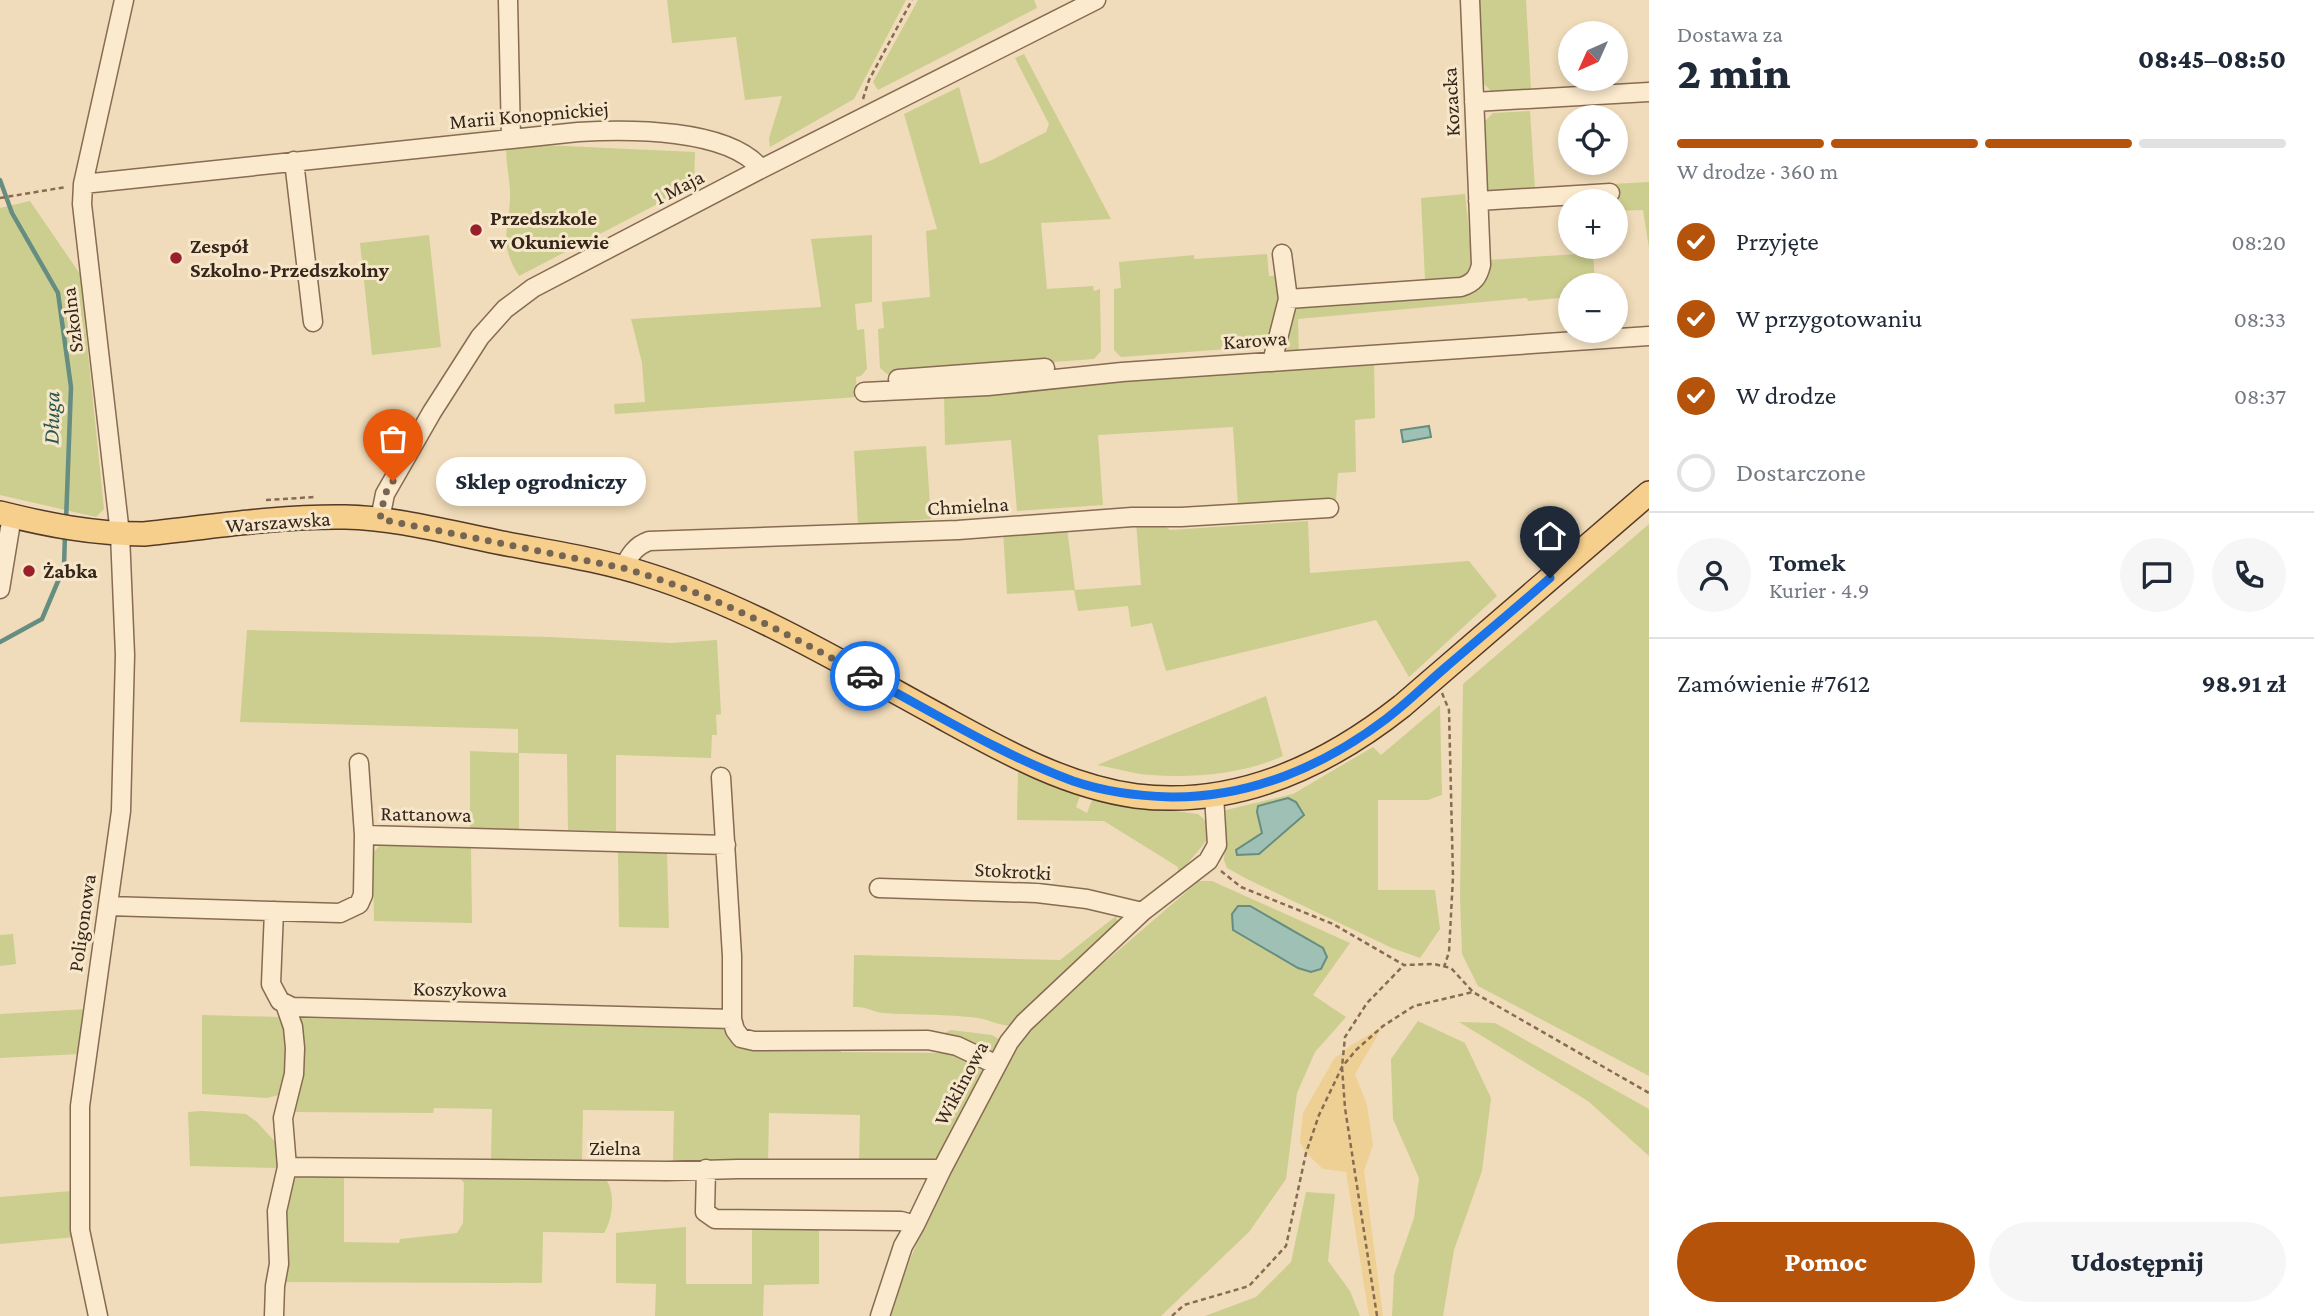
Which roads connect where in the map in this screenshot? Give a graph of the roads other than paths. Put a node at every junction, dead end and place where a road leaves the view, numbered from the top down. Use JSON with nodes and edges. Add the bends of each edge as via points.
{"nodes":[{"id":1,"x":124,"y":0,"type":"edge"},
{"id":2,"x":508,"y":0,"type":"edge"},
{"id":3,"x":1096,"y":0,"type":"edge"},
{"id":4,"x":1470,"y":0,"type":"edge"},
{"id":5,"x":1649,"y":92,"type":"edge"},
{"id":6,"x":1474,"y":102,"type":"junction"},
{"id":7,"x":511,"y":139,"type":"junction"},
{"id":8,"x":293,"y":161,"type":"junction"},
{"id":9,"x":761,"y":169,"type":"junction"},
{"id":10,"x":83,"y":184,"type":"junction"},
{"id":11,"x":1558,"y":196,"type":"edge"},
{"id":12,"x":1478,"y":201,"type":"junction"},
{"id":13,"x":1282,"y":254,"type":"dead end"},
{"id":14,"x":1288,"y":299,"type":"junction"},
{"id":15,"x":313,"y":322,"type":"dead end"},
{"id":16,"x":1649,"y":336,"type":"edge"},
{"id":17,"x":1274,"y":356,"type":"junction"},
{"id":18,"x":869,"y":386,"type":"dead end"},
{"id":19,"x":1649,"y":493,"type":"edge"},
{"id":20,"x":1329,"y":508,"type":"dead end"},
{"id":21,"x":6,"y":515,"type":"edge"},
{"id":22,"x":380,"y":519,"type":"junction"},
{"id":23,"x":120,"y":534,"type":"junction"},
{"id":24,"x":623,"y":568,"type":"junction"},
{"id":25,"x":0,"y":589,"type":"edge"},
{"id":26,"x":359,"y":763,"type":"dead end"},
{"id":27,"x":721,"y":777,"type":"dead end"},
{"id":28,"x":1214,"y":795,"type":"junction"},
{"id":29,"x":364,"y":835,"type":"junction"},
{"id":30,"x":726,"y":845,"type":"junction"},
{"id":31,"x":879,"y":888,"type":"dead end"},
{"id":32,"x":108,"y":905,"type":"junction"},
{"id":33,"x":274,"y":911,"type":"junction"},
{"id":34,"x":1142,"y":912,"type":"junction"},
{"id":35,"x":285,"y":1003,"type":"junction"},
{"id":36,"x":732,"y":1019,"type":"junction"},
{"id":37,"x":997,"y":1065,"type":"junction"},
{"id":38,"x":287,"y":1167,"type":"junction"},
{"id":39,"x":942,"y":1168,"type":"junction"},
{"id":40,"x":706,"y":1169,"type":"junction"},
{"id":41,"x":915,"y":1225,"type":"junction"},
{"id":42,"x":98,"y":1316,"type":"edge"},
{"id":43,"x":274,"y":1316,"type":"edge"},
{"id":44,"x":880,"y":1316,"type":"edge"}],
"edges":[{"from":1,"to":10,"type":"street","name":"Szkolna"},
{"from":2,"to":7,"type":"street"},
{"from":3,"to":9,"type":"street","name":"1 Maja"},
{"from":4,"to":6,"type":"street","name":"Kozacka"},
{"from":5,"to":6,"type":"street"},
{"from":6,"to":12,"type":"street","name":"Kozacka"},
{"from":7,"to":8,"type":"street","name":"Marii Konopnickiej"},
{"from":7,"to":9,"type":"street","name":"Marii Konopnickiej","via":[[627,129],[676,133],[714,142],[753,159]]},
{"from":8,"to":10,"type":"street","name":"Marii Konopnickiej"},
{"from":8,"to":15,"type":"street"},
{"from":9,"to":22,"type":"street","name":"1 Maja","via":[[533,288],[505,309],[480,337],[432,412],[385,494]]},
{"from":10,"to":23,"type":"street","name":"Szkolna"},
{"from":11,"to":12,"type":"street"},
{"from":12,"to":14,"type":"street","name":"Kozacka","via":[[1481,265],[1471,284]]},
{"from":13,"to":14,"type":"street"},
{"from":14,"to":17,"type":"street"},
{"from":16,"to":17,"type":"street","name":"Karowa"},
{"from":17,"to":18,"type":"street","name":"Karowa","via":[[988,386]]},
{"from":19,"to":28,"type":"main road","name":"Warszawska","via":[[1365,734],[1262,785]]},
{"from":20,"to":24,"type":"street","name":"Chmielna","via":[[958,530],[649,541],[639,544]]},
{"from":21,"to":23,"type":"main road","name":"Warszawska"},
{"from":21,"to":25,"type":"street"},
{"from":22,"to":23,"type":"main road","name":"Warszawska","via":[[287,518]]},
{"from":22,"to":24,"type":"main road","name":"Warszawska"},
{"from":23,"to":32,"type":"street","name":"Poligonowa","via":[[124,743],[121,811]]},
{"from":24,"to":28,"type":"main road","name":"Warszawska","via":[[743,611],[988,742],[1074,781],[1137,796]]},
{"from":26,"to":29,"type":"street"},
{"from":27,"to":30,"type":"street"},
{"from":28,"to":34,"type":"street","name":"Wiklinowa","via":[[1217,845],[1208,861]]},
{"from":29,"to":30,"type":"street","name":"Rattanowa"},
{"from":29,"to":33,"type":"street","name":"Rattanowa","via":[[359,904],[340,913]]},
{"from":30,"to":36,"type":"street"},
{"from":31,"to":34,"type":"street","name":"Stokrotki","via":[[1037,893]]},
{"from":32,"to":33,"type":"street","name":"Rattanowa"},
{"from":32,"to":42,"type":"street","name":"Poligonowa","via":[[80,1106],[80,1230]]},
{"from":33,"to":35,"type":"street","via":[[271,984]]},
{"from":34,"to":37,"type":"street","name":"Wiklinowa","via":[[1024,1023]]},
{"from":35,"to":36,"type":"street","name":"Koszykowa","via":[[307,1008]]},
{"from":35,"to":38,"type":"street","via":[[295,1048],[283,1118]]},
{"from":36,"to":37,"type":"street","via":[[741,1038],[754,1041],[928,1040],[957,1046]]},
{"from":37,"to":39,"type":"street","name":"Wiklinowa"},
{"from":38,"to":40,"type":"street","name":"Zielna"},
{"from":38,"to":43,"type":"street","via":[[277,1211],[279,1264]]},
{"from":39,"to":40,"type":"street","name":"Zielna"},
{"from":39,"to":41,"type":"street","name":"Wiklinowa"},
{"from":40,"to":41,"type":"street","via":[[705,1212],[715,1219],[901,1221]]},
{"from":41,"to":44,"type":"street","name":"Wiklinowa","via":[[903,1245]]}]}
